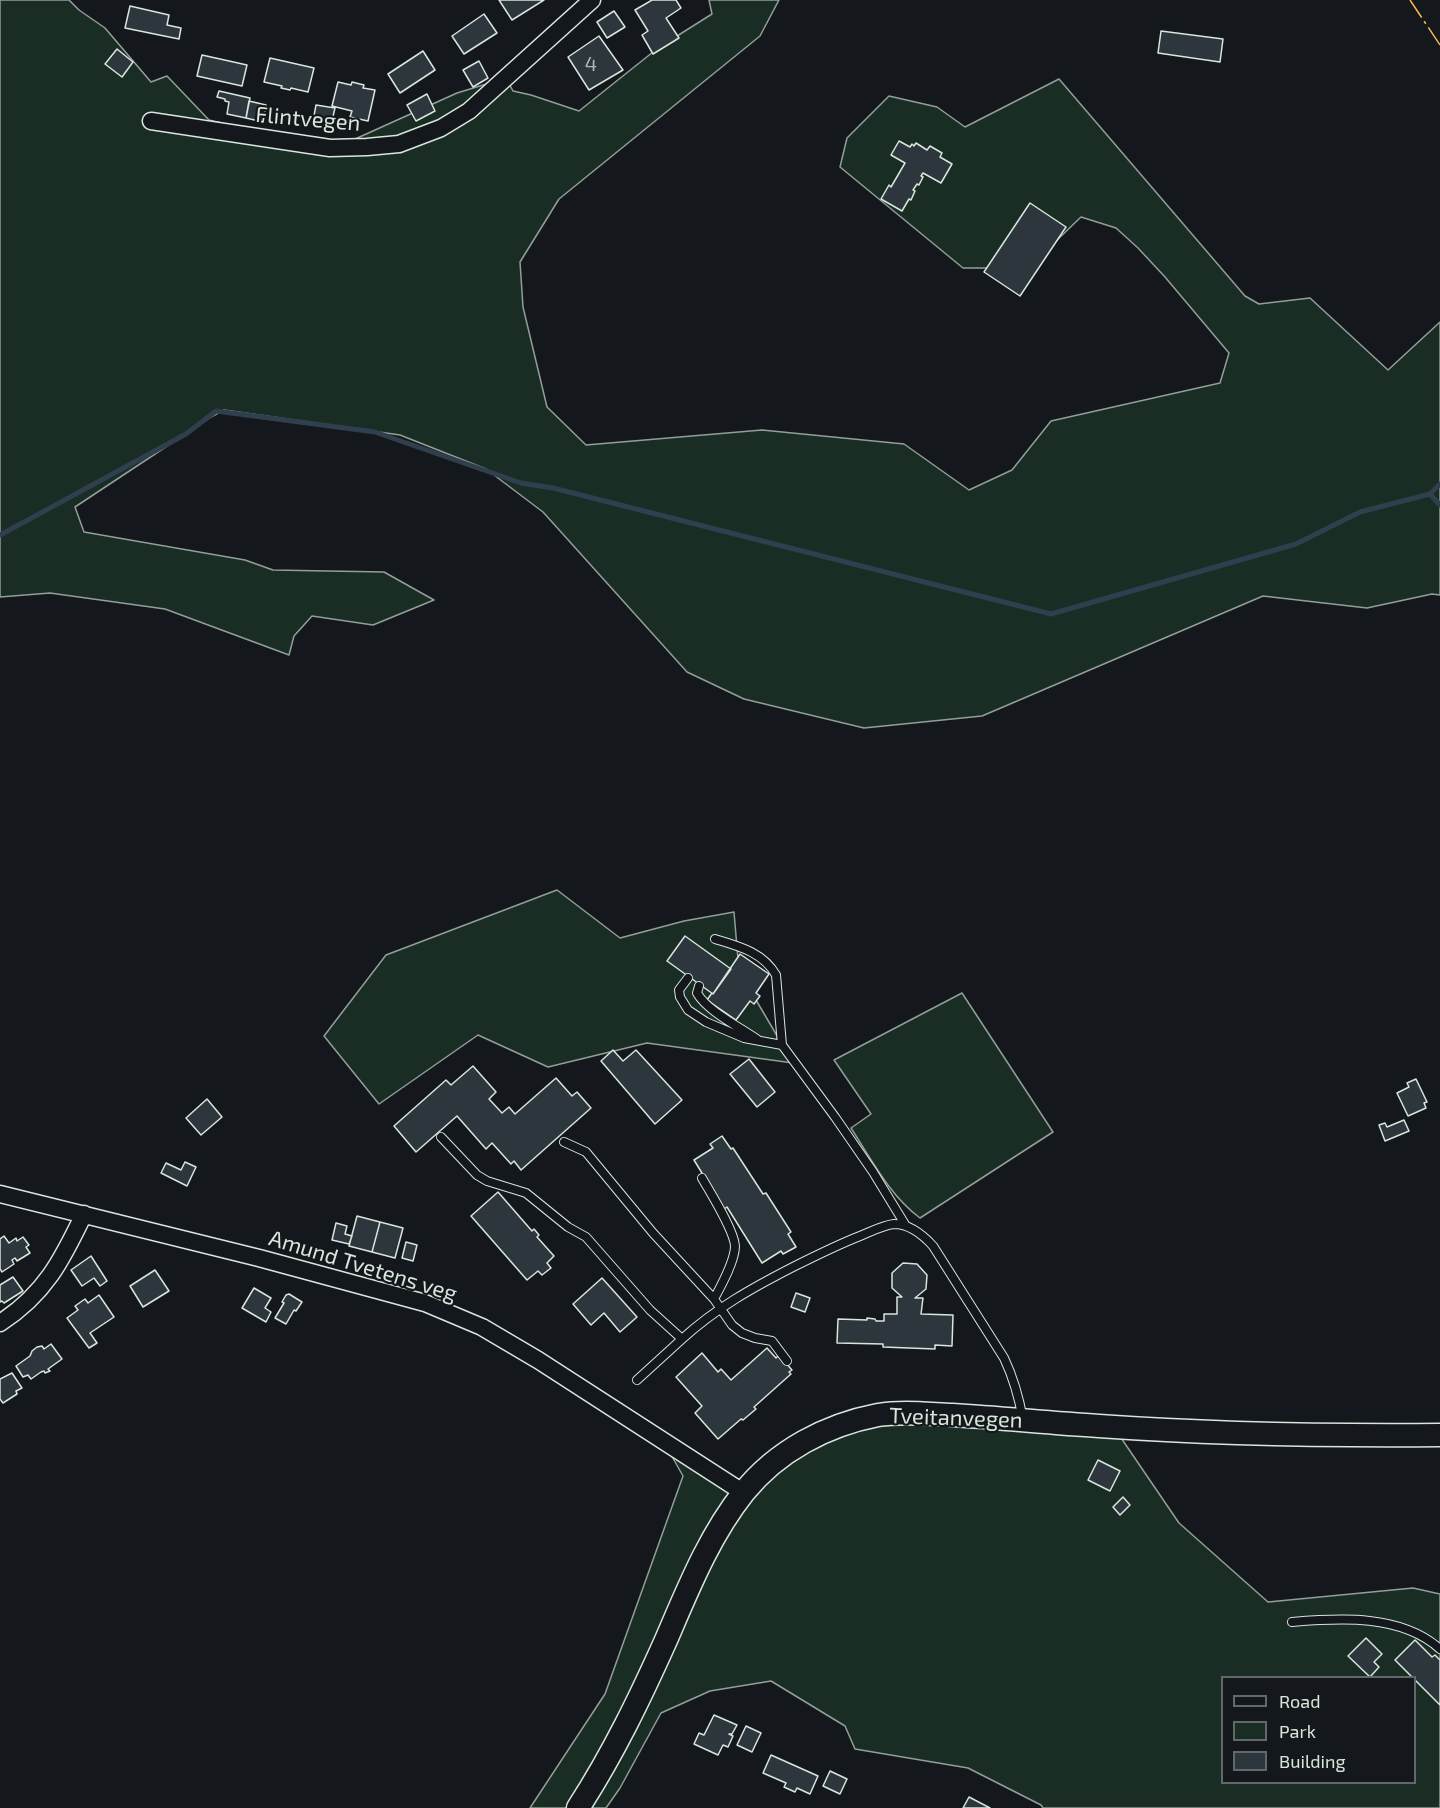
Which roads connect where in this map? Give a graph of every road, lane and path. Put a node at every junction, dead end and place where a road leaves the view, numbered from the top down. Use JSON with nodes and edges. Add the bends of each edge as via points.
{"nodes":[{"id":1,"x":592,"y":0,"type":"edge"},
{"id":2,"x":151,"y":121,"type":"dead end"},
{"id":3,"x":715,"y":939,"type":"dead end"},
{"id":4,"x":688,"y":978,"type":"dead end"},
{"id":5,"x":699,"y":986,"type":"dead end"},
{"id":6,"x":758,"y":1040,"type":"junction"},
{"id":7,"x":782,"y":1045,"type":"junction"},
{"id":8,"x":441,"y":1137,"type":"dead end"},
{"id":9,"x":564,"y":1142,"type":"dead end"},
{"id":10,"x":702,"y":1178,"type":"dead end"},
{"id":11,"x":0,"y":1194,"type":"edge"},
{"id":12,"x":84,"y":1214,"type":"junction"},
{"id":13,"x":906,"y":1226,"type":"junction"},
{"id":14,"x":714,"y":1299,"type":"junction"},
{"id":15,"x":720,"y":1308,"type":"junction"},
{"id":16,"x":0,"y":1323,"type":"edge"},
{"id":17,"x":682,"y":1339,"type":"junction"},
{"id":18,"x":788,"y":1361,"type":"dead end"},
{"id":19,"x":637,"y":1380,"type":"dead end"},
{"id":20,"x":1023,"y":1420,"type":"junction"},
{"id":21,"x":1440,"y":1435,"type":"edge"},
{"id":22,"x":744,"y":1492,"type":"junction"},
{"id":23,"x":1292,"y":1622,"type":"dead end"},
{"id":24,"x":1440,"y":1649,"type":"edge"},
{"id":25,"x":578,"y":1808,"type":"edge"}],
"edges":[{"from":1,"to":2,"type":"street","name":"Flintvegen","via":[[469,111],[441,128],[399,144],[330,148]]},
{"from":3,"to":7,"type":"lane","via":[[744,948],[772,967]]},
{"from":4,"to":6,"type":"lane","via":[[679,990],[688,1010],[727,1032]]},
{"from":5,"to":6,"type":"lane","via":[[700,998]]},
{"from":6,"to":7,"type":"lane"},
{"from":7,"to":13,"type":"lane","via":[[873,1172]]},
{"from":8,"to":17,"type":"lane","via":[[477,1175],[526,1193],[586,1237],[650,1310]]},
{"from":9,"to":14,"type":"lane","via":[[586,1152]]},
{"from":10,"to":14,"type":"lane","via":[[733,1236],[735,1249]]},
{"from":11,"to":12,"type":"street","name":"Amund Tvetens veg"},
{"from":12,"to":16,"type":"street","via":[[64,1255],[38,1293]]},
{"from":12,"to":22,"type":"street","name":"Amund Tvetens veg","via":[[425,1303],[482,1327]]},
{"from":13,"to":15,"type":"lane","via":[[894,1224],[849,1241]]},
{"from":13,"to":20,"type":"lane","via":[[933,1246],[1004,1358],[1019,1395]]},
{"from":14,"to":15,"type":"lane"},
{"from":15,"to":17,"type":"lane"},
{"from":15,"to":18,"type":"lane","via":[[742,1333],[772,1341]]},
{"from":17,"to":19,"type":"lane"},
{"from":20,"to":21,"type":"main road","name":"Tveitanvegen","via":[[1239,1434]]},
{"from":20,"to":22,"type":"main road","name":"Tveitanvegen","via":[[913,1413],[879,1415],[821,1432],[775,1461]]},
{"from":22,"to":25,"type":"main road","name":"Tveitanvegen","via":[[716,1534],[619,1740]]},
{"from":23,"to":24,"type":"lane","via":[[1372,1621],[1417,1633]]}]}
